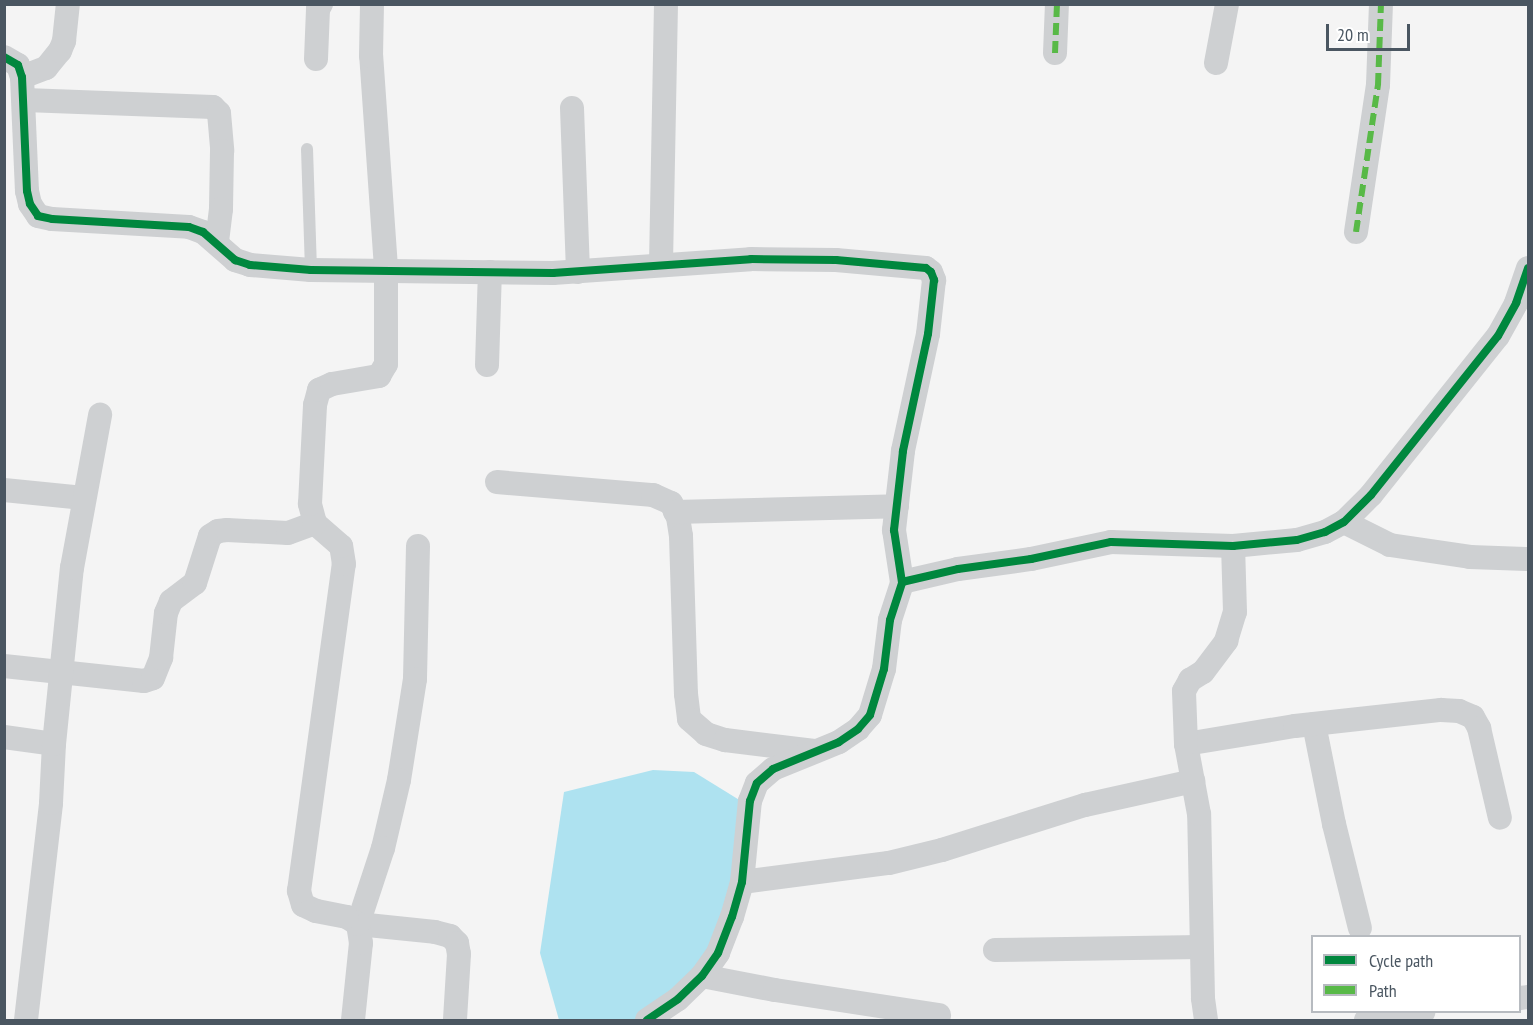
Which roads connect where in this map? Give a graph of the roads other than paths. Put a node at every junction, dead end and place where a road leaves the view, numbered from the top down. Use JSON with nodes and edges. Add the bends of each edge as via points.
{"nodes":[{"id":1,"x":68,"y":4,"type":"edge"},
{"id":2,"x":321,"y":4,"type":"edge"},
{"id":3,"x":372,"y":4,"type":"edge"},
{"id":4,"x":666,"y":4,"type":"edge"},
{"id":5,"x":1057,"y":4,"type":"edge"},
{"id":6,"x":1227,"y":4,"type":"edge"},
{"id":7,"x":1381,"y":4,"type":"edge"},
{"id":8,"x":1055,"y":53,"type":"dead end"},
{"id":9,"x":4,"y":57,"type":"edge"},
{"id":10,"x":316,"y":59,"type":"dead end"},
{"id":11,"x":1216,"y":63,"type":"dead end"},
{"id":12,"x":24,"y":88,"type":"junction"},
{"id":13,"x":573,"y":108,"type":"dead end"},
{"id":14,"x":307,"y":149,"type":"dead end"},
{"id":15,"x":1356,"y":232,"type":"dead end"},
{"id":16,"x":218,"y":242,"type":"junction"},
{"id":17,"x":662,"y":264,"type":"junction"},
{"id":18,"x":386,"y":268,"type":"junction"},
{"id":19,"x":1528,"y":268,"type":"edge"},
{"id":20,"x":311,"y":270,"type":"junction"},
{"id":21,"x":490,"y":272,"type":"junction"},
{"id":22,"x":578,"y":272,"type":"junction"},
{"id":23,"x":487,"y":365,"type":"dead end"},
{"id":24,"x":100,"y":415,"type":"dead end"},
{"id":25,"x":497,"y":482,"type":"dead end"},
{"id":26,"x":4,"y":490,"type":"edge"},
{"id":27,"x":84,"y":498,"type":"junction"},
{"id":28,"x":897,"y":506,"type":"junction"},
{"id":29,"x":675,"y":512,"type":"junction"},
{"id":30,"x":1344,"y":522,"type":"junction"},
{"id":31,"x":315,"y":523,"type":"junction"},
{"id":32,"x":418,"y":546,"type":"dead end"},
{"id":33,"x":1233,"y":546,"type":"junction"},
{"id":34,"x":1528,"y":559,"type":"edge"},
{"id":35,"x":902,"y":582,"type":"junction"},
{"id":36,"x":4,"y":666,"type":"edge"},
{"id":37,"x":62,"y":672,"type":"junction"},
{"id":38,"x":1314,"y":724,"type":"junction"},
{"id":39,"x":4,"y":737,"type":"edge"},
{"id":40,"x":54,"y":744,"type":"junction"},
{"id":41,"x":1186,"y":744,"type":"junction"},
{"id":42,"x":816,"y":751,"type":"junction"},
{"id":43,"x":1193,"y":781,"type":"junction"},
{"id":44,"x":1500,"y":818,"type":"dead end"},
{"id":45,"x":742,"y":882,"type":"junction"},
{"id":46,"x":358,"y":924,"type":"junction"},
{"id":47,"x":1360,"y":928,"type":"dead end"},
{"id":48,"x":1201,"y":947,"type":"junction"},
{"id":49,"x":995,"y":950,"type":"dead end"},
{"id":50,"x":702,"y":976,"type":"junction"},
{"id":51,"x":1410,"y":1013,"type":"edge"},
{"id":52,"x":939,"y":1015,"type":"dead end"},
{"id":53,"x":26,"y":1020,"type":"edge"},
{"id":54,"x":353,"y":1020,"type":"edge"},
{"id":55,"x":454,"y":1020,"type":"edge"},
{"id":56,"x":647,"y":1020,"type":"edge"},
{"id":57,"x":1206,"y":1020,"type":"edge"},
{"id":58,"x":1365,"y":1020,"type":"edge"}],
"edges":[{"from":1,"to":12,"type":"street","via":[[60,51]]},
{"from":2,"to":10,"type":"street"},
{"from":3,"to":18,"type":"street","via":[[371,56]]},
{"from":4,"to":17,"type":"street"},
{"from":5,"to":8,"type":"street"},
{"from":6,"to":11,"type":"street"},
{"from":7,"to":15,"type":"street","via":[[1378,85]]},
{"from":9,"to":12,"type":"street","via":[[18,65]]},
{"from":12,"to":16,"type":"street","via":[[27,191],[38,216],[189,227]]},
{"from":12,"to":16,"type":"street","via":[[213,107],[219,113],[222,152]]},
{"from":13,"to":22,"type":"street"},
{"from":14,"to":20,"type":"lane"},
{"from":16,"to":20,"type":"street","via":[[235,260],[250,265]]},
{"from":17,"to":22,"type":"street"},
{"from":17,"to":28,"type":"street","via":[[836,260],[913,265],[931,272],[934,280],[928,334],[903,451]]},
{"from":18,"to":20,"type":"street"},
{"from":18,"to":21,"type":"street"},
{"from":18,"to":31,"type":"street","via":[[386,364],[379,376],[319,390],[310,480]]},
{"from":19,"to":30,"type":"street","via":[[1516,303],[1498,336],[1399,462]]},
{"from":21,"to":22,"type":"street"},
{"from":21,"to":23,"type":"street"},
{"from":24,"to":27,"type":"street"},
{"from":25,"to":29,"type":"street","via":[[653,495],[671,503]]},
{"from":26,"to":27,"type":"street"},
{"from":27,"to":37,"type":"street","via":[[72,568]]},
{"from":28,"to":29,"type":"street"},
{"from":28,"to":35,"type":"street","via":[[894,530]]},
{"from":29,"to":42,"type":"street","via":[[681,536],[689,719],[706,734],[725,740]]},
{"from":30,"to":33,"type":"street","via":[[1297,540]]},
{"from":30,"to":34,"type":"street","via":[[1390,545],[1470,557]]},
{"from":31,"to":37,"type":"street","via":[[288,533],[227,530],[210,536],[195,583],[171,601],[166,613],[159,671],[153,678],[144,681]]},
{"from":31,"to":46,"type":"street","via":[[341,546],[344,564],[299,891],[303,905],[347,917]]},
{"from":32,"to":46,"type":"street","via":[[415,679],[410,713],[383,848]]},
{"from":33,"to":35,"type":"street","via":[[1111,542]]},
{"from":33,"to":41,"type":"street","via":[[1235,612],[1226,641],[1184,691]]},
{"from":35,"to":42,"type":"street","via":[[870,715],[839,742]]},
{"from":36,"to":37,"type":"street"},
{"from":37,"to":40,"type":"street"},
{"from":38,"to":41,"type":"street"},
{"from":38,"to":44,"type":"street","via":[[1441,710],[1473,717]]},
{"from":38,"to":47,"type":"street"},
{"from":39,"to":40,"type":"street"},
{"from":40,"to":53,"type":"street"},
{"from":41,"to":43,"type":"street"},
{"from":42,"to":45,"type":"street","via":[[773,769],[757,783],[750,801]]},
{"from":43,"to":45,"type":"street","via":[[1085,805],[889,863]]},
{"from":43,"to":48,"type":"street","via":[[1199,814]]},
{"from":45,"to":50,"type":"street","via":[[718,953]]},
{"from":46,"to":54,"type":"street","via":[[361,943]]},
{"from":46,"to":55,"type":"street","via":[[435,932],[450,936],[457,943]]},
{"from":48,"to":49,"type":"street"},
{"from":48,"to":57,"type":"street"},
{"from":50,"to":52,"type":"street"},
{"from":50,"to":56,"type":"street"},
{"from":51,"to":58,"type":"street"}]}
